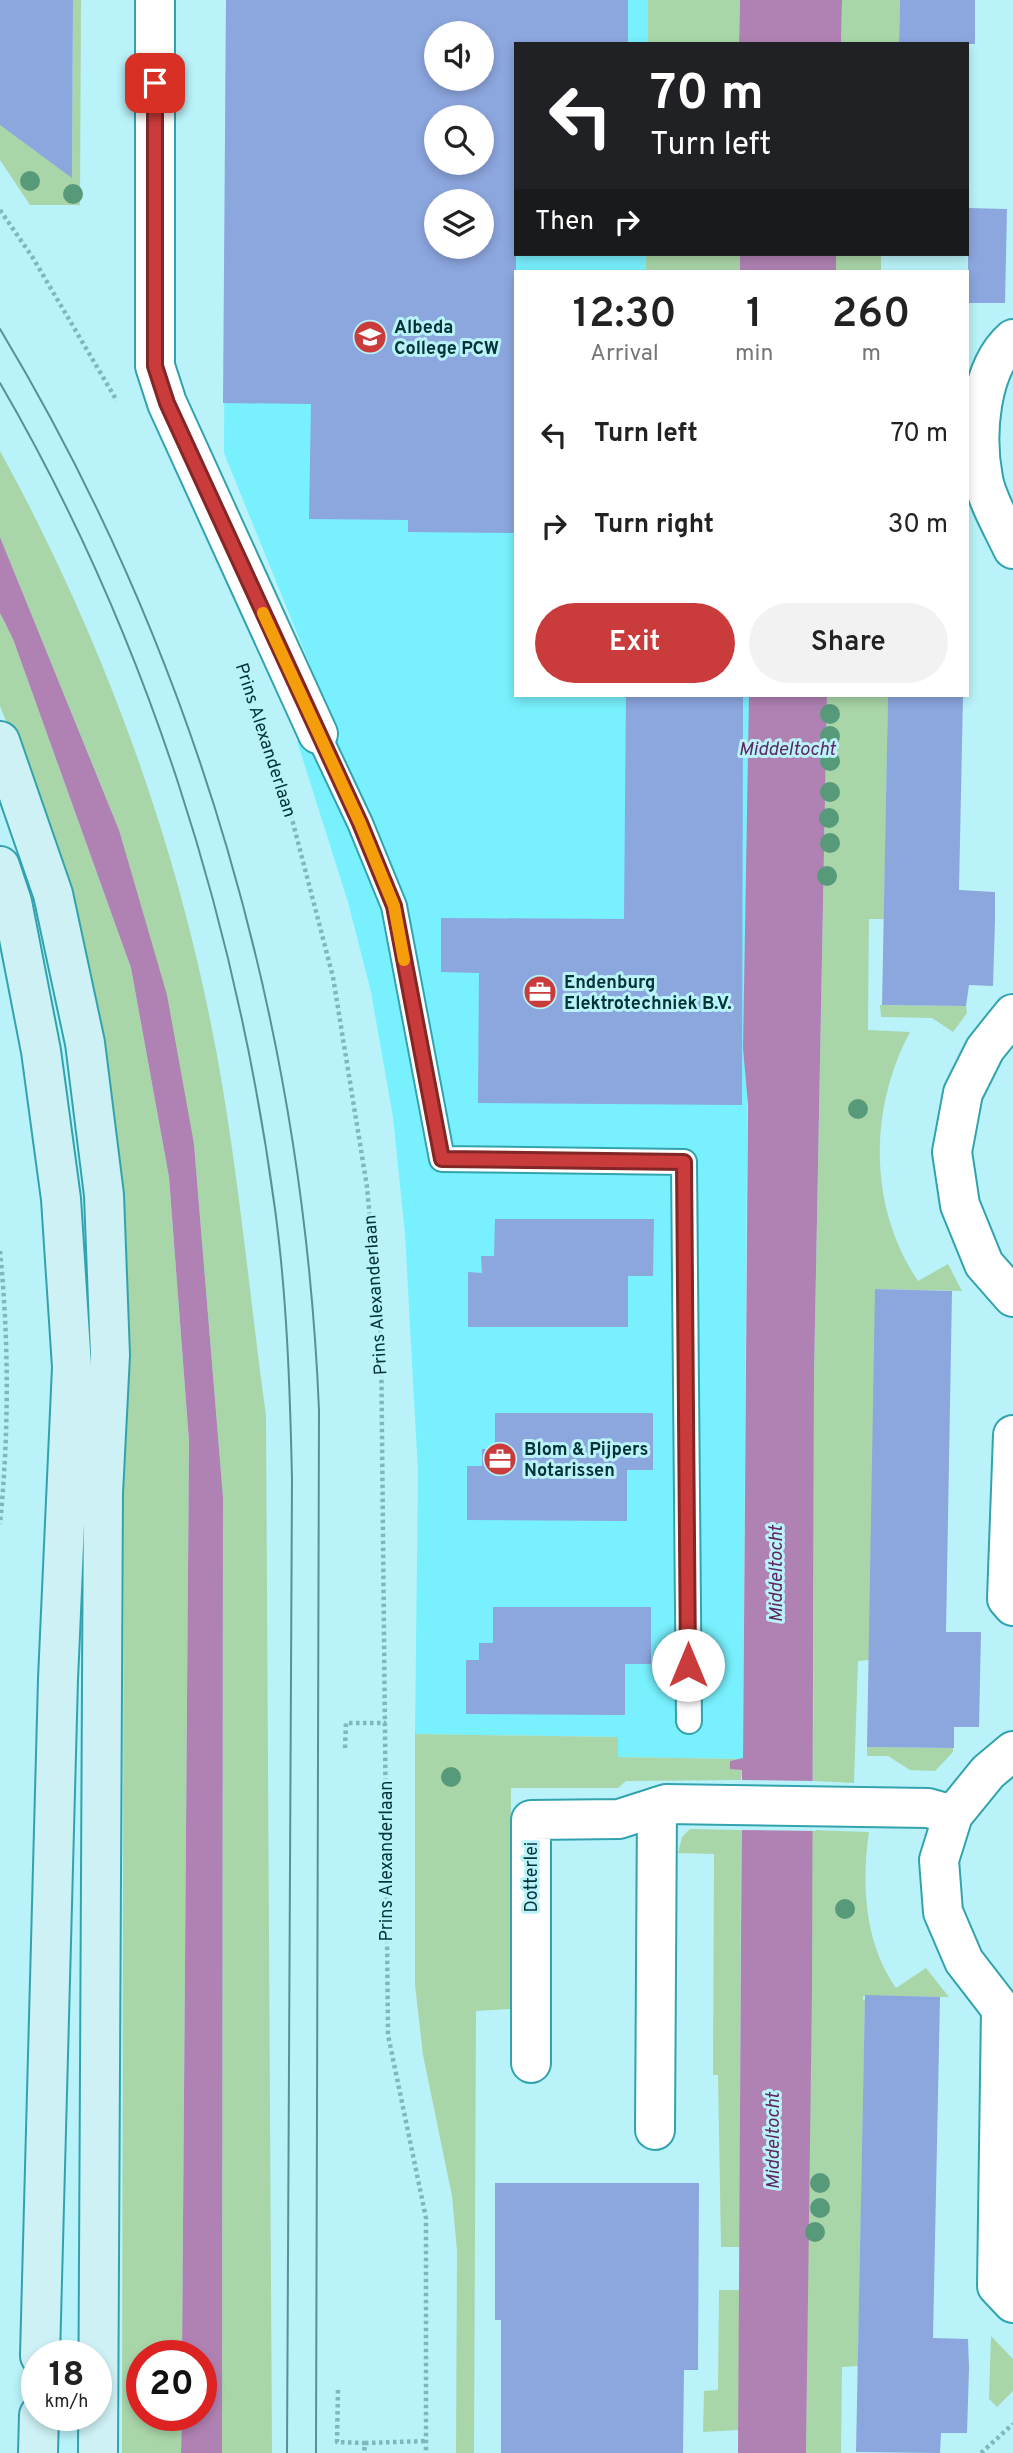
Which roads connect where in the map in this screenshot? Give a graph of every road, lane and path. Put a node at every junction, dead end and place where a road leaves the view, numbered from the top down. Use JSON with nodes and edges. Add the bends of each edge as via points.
{"nodes":[{"id":1,"x":155,"y":0,"type":"edge"},
{"id":2,"x":0,"y":210,"type":"edge"},
{"id":3,"x":1013,"y":339,"type":"edge"},
{"id":4,"x":119,"y":403,"type":"dead end"},
{"id":5,"x":1013,"y":549,"type":"edge"},
{"id":6,"x":254,"y":704,"type":"dead end"},
{"id":7,"x":318,"y":734,"type":"joint"},
{"id":8,"x":0,"y":741,"type":"edge"},
{"id":9,"x":0,"y":866,"type":"edge"},
{"id":10,"x":1013,"y":1014,"type":"edge"},
{"id":11,"x":0,"y":1251,"type":"edge"},
{"id":12,"x":1013,"y":1297,"type":"edge"},
{"id":13,"x":1013,"y":1435,"type":"edge"},
{"id":14,"x":0,"y":1524,"type":"edge"},
{"id":15,"x":1013,"y":1606,"type":"edge"},
{"id":16,"x":689,"y":1721,"type":"dead end"},
{"id":17,"x":386,"y":1723,"type":"junction"},
{"id":18,"x":345,"y":1748,"type":"dead end"},
{"id":19,"x":1013,"y":1751,"type":"edge"},
{"id":20,"x":657,"y":1807,"type":"junction"},
{"id":21,"x":953,"y":1815,"type":"junction"},
{"id":22,"x":1007,"y":2002,"type":"edge"},
{"id":23,"x":531,"y":2063,"type":"dead end"},
{"id":24,"x":655,"y":2130,"type":"dead end"},
{"id":25,"x":1013,"y":2303,"type":"edge"},
{"id":26,"x":40,"y":2340,"type":"edge"},
{"id":27,"x":338,"y":2390,"type":"dead end"},
{"id":28,"x":1013,"y":2424,"type":"edge"},
{"id":29,"x":39,"y":2431,"type":"edge"},
{"id":30,"x":426,"y":2441,"type":"junction"},
{"id":31,"x":365,"y":2443,"type":"junction"},
{"id":32,"x":38,"y":2453,"type":"edge"},
{"id":33,"x":98,"y":2453,"type":"edge"},
{"id":34,"x":364,"y":2453,"type":"edge"},
{"id":35,"x":426,"y":2453,"type":"edge"},
{"id":36,"x":982,"y":2453,"type":"edge"}],
"edges":[{"from":1,"to":7,"type":"street","via":[[155,366],[167,403]]},
{"from":2,"to":4,"type":"path"},
{"from":3,"to":5,"type":"street","via":[[1004,347],[985,387],[979,437],[983,481]]},
{"from":6,"to":17,"type":"path","name":"Prins Alexanderlaan","via":[[293,823],[333,976],[367,1187],[382,1335]]},
{"from":7,"to":16,"type":"lane","via":[[394,906],[442,1159],[684,1162]]},
{"from":8,"to":33,"type":"main road","via":[[53,894],[85,1043],[104,1195],[110,1355],[103,1493]]},
{"from":9,"to":26,"type":"main road","via":[[12,902],[41,1051],[61,1199],[72,1367],[58,1679]]},
{"from":10,"to":12,"type":"street","via":[[985,1049],[963,1093],[952,1152],[960,1205],[984,1264]]},
{"from":11,"to":14,"type":"path","via":[[6,1462]]},
{"from":13,"to":15,"type":"street","via":[[1007,1599]]},
{"from":17,"to":18,"type":"path","via":[[346,1723]]},
{"from":17,"to":30,"type":"path","name":"Prins Alexanderlaan","via":[[388,2035],[426,2218]]},
{"from":19,"to":21,"type":"street","via":[[988,1772]]},
{"from":20,"to":21,"type":"street","name":"Dotterlei","via":[[928,1808]]},
{"from":20,"to":23,"type":"street","name":"Dotterlei","via":[[619,1819],[531,1820]]},
{"from":20,"to":24,"type":"street"},
{"from":21,"to":22,"type":"street","via":[[939,1860],[943,1912],[964,1961]]},
{"from":22,"to":25,"type":"street","via":[[997,2286]]},
{"from":27,"to":31,"type":"path","via":[[337,2442]]},
{"from":28,"to":36,"type":"path"},
{"from":29,"to":32,"type":"main road"},
{"from":30,"to":31,"type":"path"},
{"from":30,"to":35,"type":"path","name":"Prins Alexanderlaan"},
{"from":31,"to":34,"type":"path"}]}
